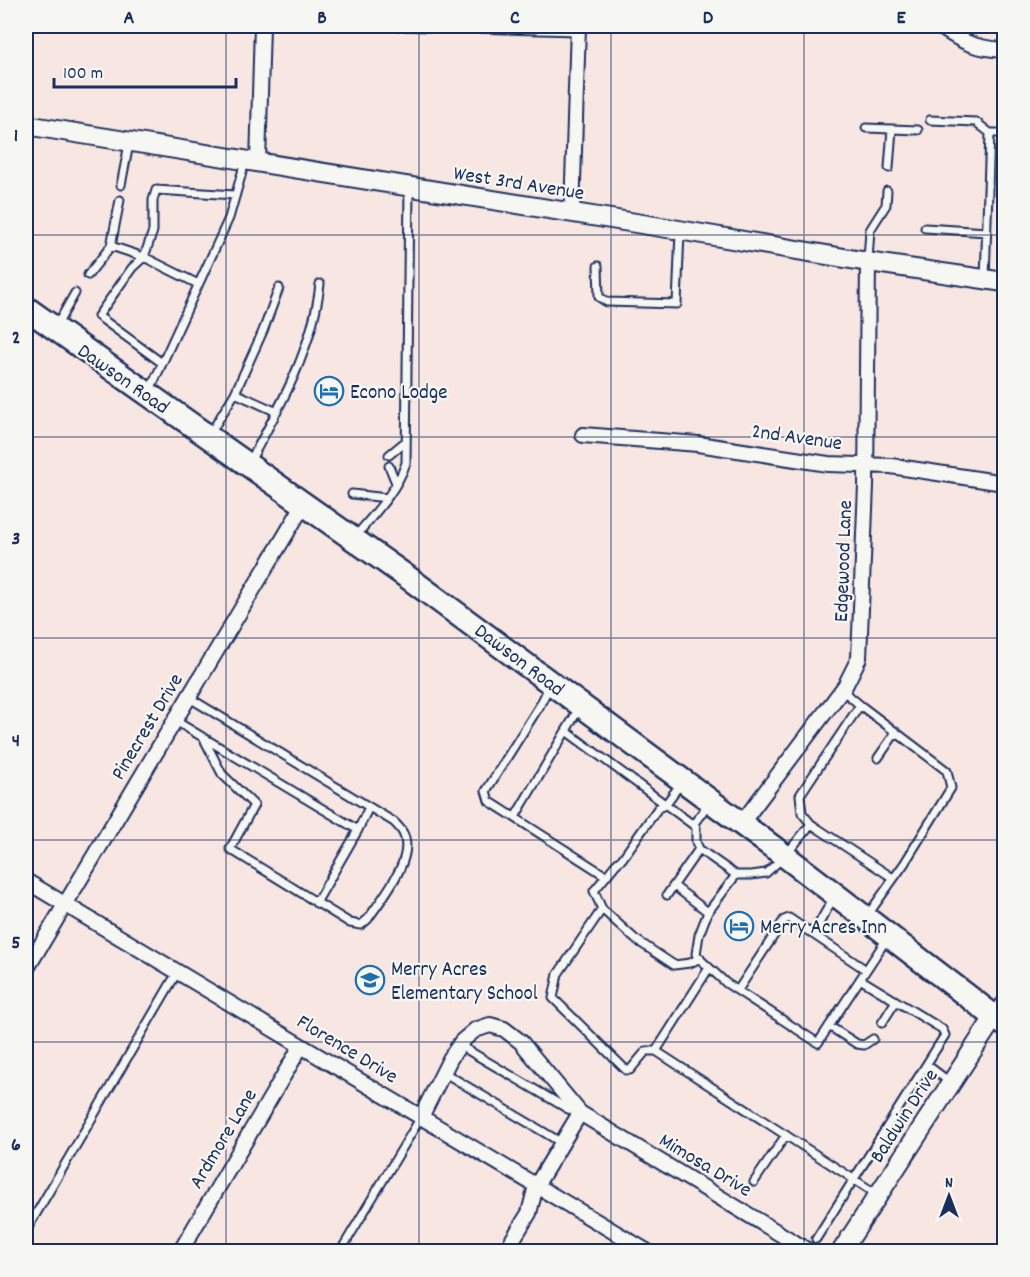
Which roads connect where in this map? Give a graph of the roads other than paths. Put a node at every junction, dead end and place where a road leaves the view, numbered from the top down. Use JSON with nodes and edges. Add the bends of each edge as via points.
{"nodes":[{"id":1,"x":262,"y":26,"type":"edge"},
{"id":2,"x":394,"y":26,"type":"edge"},
{"id":3,"x":939,"y":26,"type":"edge"},
{"id":4,"x":578,"y":28,"type":"edge"},
{"id":5,"x":1005,"y":50,"type":"edge"},
{"id":6,"x":930,"y":120,"type":"dead end"},
{"id":7,"x":26,"y":125,"type":"edge"},
{"id":8,"x":866,"y":128,"type":"dead end"},
{"id":9,"x":892,"y":129,"type":"junction"},
{"id":10,"x":918,"y":130,"type":"dead end"},
{"id":11,"x":990,"y":133,"type":"junction"},
{"id":12,"x":1005,"y":133,"type":"edge"},
{"id":13,"x":129,"y":142,"type":"junction"},
{"id":14,"x":252,"y":162,"type":"junction"},
{"id":15,"x":889,"y":168,"type":"dead end"},
{"id":16,"x":121,"y":185,"type":"dead end"},
{"id":17,"x":409,"y":187,"type":"junction"},
{"id":18,"x":887,"y":190,"type":"dead end"},
{"id":19,"x":235,"y":195,"type":"junction"},
{"id":20,"x":120,"y":200,"type":"dead end"},
{"id":21,"x":572,"y":213,"type":"junction"},
{"id":22,"x":925,"y":228,"type":"dead end"},
{"id":23,"x":680,"y":230,"type":"junction"},
{"id":24,"x":987,"y":232,"type":"junction"},
{"id":25,"x":111,"y":246,"type":"junction"},
{"id":26,"x":144,"y":257,"type":"junction"},
{"id":27,"x":868,"y":262,"type":"junction"},
{"id":28,"x":598,"y":266,"type":"dead end"},
{"id":29,"x":88,"y":276,"type":"dead end"},
{"id":30,"x":985,"y":279,"type":"junction"},
{"id":31,"x":1005,"y":282,"type":"edge"},
{"id":32,"x":198,"y":284,"type":"junction"},
{"id":33,"x":320,"y":284,"type":"dead end"},
{"id":34,"x":279,"y":288,"type":"dead end"},
{"id":35,"x":75,"y":293,"type":"dead end"},
{"id":36,"x":26,"y":308,"type":"edge"},
{"id":37,"x":54,"y":329,"type":"junction"},
{"id":38,"x":162,"y":363,"type":"junction"},
{"id":39,"x":235,"y":393,"type":"junction"},
{"id":40,"x":148,"y":395,"type":"junction"},
{"id":41,"x":277,"y":412,"type":"junction"},
{"id":42,"x":583,"y":435,"type":"dead end"},
{"id":43,"x":208,"y":437,"type":"junction"},
{"id":44,"x":406,"y":441,"type":"junction"},
{"id":45,"x":389,"y":455,"type":"dead end"},
{"id":46,"x":248,"y":465,"type":"junction"},
{"id":47,"x":867,"y":465,"type":"junction"},
{"id":48,"x":389,"y":466,"type":"dead end"},
{"id":49,"x":396,"y":483,"type":"junction"},
{"id":50,"x":1005,"y":483,"type":"edge"},
{"id":51,"x":352,"y":494,"type":"dead end"},
{"id":52,"x":387,"y":498,"type":"junction"},
{"id":53,"x":304,"y":504,"type":"junction"},
{"id":54,"x":353,"y":539,"type":"junction"},
{"id":55,"x":551,"y":683,"type":"junction"},
{"id":56,"x":842,"y":690,"type":"junction"},
{"id":57,"x":188,"y":697,"type":"junction"},
{"id":58,"x":581,"y":705,"type":"junction"},
{"id":59,"x":860,"y":705,"type":"junction"},
{"id":60,"x":174,"y":720,"type":"junction"},
{"id":61,"x":566,"y":731,"type":"junction"},
{"id":62,"x":896,"y":732,"type":"junction"},
{"id":63,"x":204,"y":739,"type":"junction"},
{"id":64,"x":878,"y":758,"type":"dead end"},
{"id":65,"x":683,"y":781,"type":"junction"},
{"id":66,"x":710,"y":801,"type":"junction"},
{"id":67,"x":665,"y":804,"type":"junction"},
{"id":68,"x":369,"y":807,"type":"junction"},
{"id":69,"x":515,"y":817,"type":"junction"},
{"id":70,"x":741,"y":824,"type":"junction"},
{"id":71,"x":811,"y":824,"type":"junction"},
{"id":72,"x":693,"y":825,"type":"junction"},
{"id":73,"x":358,"y":830,"type":"junction"},
{"id":74,"x":699,"y":849,"type":"junction"},
{"id":75,"x":785,"y":856,"type":"junction"},
{"id":76,"x":736,"y":875,"type":"junction"},
{"id":77,"x":606,"y":876,"type":"junction"},
{"id":78,"x":893,"y":878,"type":"junction"},
{"id":79,"x":26,"y":881,"type":"edge"},
{"id":80,"x":674,"y":886,"type":"junction"},
{"id":81,"x":835,"y":894,"type":"junction"},
{"id":82,"x":667,"y":895,"type":"dead end"},
{"id":83,"x":316,"y":903,"type":"junction"},
{"id":84,"x":66,"y":904,"type":"junction"},
{"id":85,"x":602,"y":909,"type":"junction"},
{"id":86,"x":708,"y":912,"type":"junction"},
{"id":87,"x":866,"y":918,"type":"junction"},
{"id":88,"x":813,"y":934,"type":"junction"},
{"id":89,"x":889,"y":936,"type":"junction"},
{"id":90,"x":700,"y":958,"type":"junction"},
{"id":91,"x":709,"y":968,"type":"junction"},
{"id":92,"x":26,"y":970,"type":"edge"},
{"id":93,"x":866,"y":970,"type":"junction"},
{"id":94,"x":178,"y":971,"type":"junction"},
{"id":95,"x":860,"y":979,"type":"junction"},
{"id":96,"x":738,"y":990,"type":"junction"},
{"id":97,"x":896,"y":1000,"type":"junction"},
{"id":98,"x":1001,"y":1014,"type":"edge"},
{"id":99,"x":882,"y":1023,"type":"dead end"},
{"id":100,"x":829,"y":1026,"type":"junction"},
{"id":101,"x":873,"y":1039,"type":"dead end"},
{"id":102,"x":459,"y":1045,"type":"junction"},
{"id":103,"x":301,"y":1046,"type":"junction"},
{"id":104,"x":656,"y":1051,"type":"junction"},
{"id":105,"x":927,"y":1065,"type":"junction"},
{"id":106,"x":443,"y":1072,"type":"junction"},
{"id":107,"x":951,"y":1083,"type":"junction"},
{"id":108,"x":580,"y":1113,"type":"junction"},
{"id":109,"x":421,"y":1117,"type":"junction"},
{"id":110,"x":786,"y":1135,"type":"junction"},
{"id":111,"x":562,"y":1143,"type":"junction"},
{"id":112,"x":853,"y":1179,"type":"junction"},
{"id":113,"x":754,"y":1182,"type":"dead end"},
{"id":114,"x":536,"y":1186,"type":"junction"},
{"id":115,"x":878,"y":1195,"type":"junction"},
{"id":116,"x":26,"y":1231,"type":"edge"},
{"id":117,"x":813,"y":1245,"type":"edge"},
{"id":118,"x":180,"y":1251,"type":"edge"},
{"id":119,"x":340,"y":1251,"type":"edge"},
{"id":120,"x":505,"y":1251,"type":"edge"},
{"id":121,"x":648,"y":1251,"type":"edge"},
{"id":122,"x":841,"y":1251,"type":"edge"}],
"edges":[{"from":1,"to":14,"type":"street"},
{"from":2,"to":4,"type":"lane"},
{"from":3,"to":5,"type":"street","via":[[981,49]]},
{"from":4,"to":21,"type":"street"},
{"from":6,"to":11,"type":"lane","via":[[976,122]]},
{"from":7,"to":13,"type":"street","name":"West 3rd Avenue"},
{"from":8,"to":9,"type":"lane"},
{"from":9,"to":10,"type":"lane"},
{"from":9,"to":15,"type":"lane"},
{"from":11,"to":12,"type":"lane"},
{"from":11,"to":24,"type":"lane"},
{"from":13,"to":14,"type":"street","name":"West 3rd Avenue"},
{"from":13,"to":16,"type":"lane"},
{"from":14,"to":17,"type":"street","name":"West 3rd Avenue"},
{"from":14,"to":19,"type":"lane"},
{"from":17,"to":21,"type":"street","name":"West 3rd Avenue"},
{"from":17,"to":44,"type":"lane"},
{"from":18,"to":27,"type":"lane","via":[[886,205],[870,230]]},
{"from":19,"to":26,"type":"lane","via":[[156,190],[153,231]]},
{"from":19,"to":32,"type":"lane"},
{"from":20,"to":25,"type":"lane"},
{"from":21,"to":23,"type":"street","name":"West 3rd Avenue"},
{"from":22,"to":24,"type":"lane"},
{"from":23,"to":27,"type":"street","name":"West 3rd Avenue"},
{"from":23,"to":28,"type":"lane","via":[[676,304],[607,302],[599,297]]},
{"from":24,"to":30,"type":"lane"},
{"from":25,"to":26,"type":"lane"},
{"from":25,"to":29,"type":"lane"},
{"from":26,"to":32,"type":"lane"},
{"from":26,"to":38,"type":"lane","via":[[98,316]]},
{"from":27,"to":30,"type":"street","name":"West 3rd Avenue"},
{"from":27,"to":47,"type":"street","name":"Edgewood Lane"},
{"from":30,"to":31,"type":"street","name":"West 3rd Avenue"},
{"from":32,"to":38,"type":"lane"},
{"from":33,"to":41,"type":"lane","via":[[305,350]]},
{"from":34,"to":39,"type":"lane"},
{"from":35,"to":37,"type":"lane"},
{"from":36,"to":37,"type":"main road","name":"Dawson Road"},
{"from":37,"to":40,"type":"main road","name":"Dawson Road"},
{"from":38,"to":40,"type":"lane"},
{"from":39,"to":41,"type":"lane"},
{"from":39,"to":43,"type":"lane"},
{"from":40,"to":43,"type":"main road","name":"Dawson Road"},
{"from":41,"to":46,"type":"lane"},
{"from":42,"to":47,"type":"street","name":"2nd Avenue","via":[[698,444],[828,464]]},
{"from":43,"to":46,"type":"main road","name":"Dawson Road"},
{"from":44,"to":45,"type":"lane"},
{"from":44,"to":49,"type":"lane","via":[[406,463]]},
{"from":46,"to":53,"type":"main road","name":"Dawson Road"},
{"from":47,"to":50,"type":"street","name":"2nd Avenue"},
{"from":47,"to":56,"type":"street","name":"Edgewood Lane","via":[[859,658]]},
{"from":48,"to":49,"type":"lane"},
{"from":49,"to":52,"type":"lane"},
{"from":51,"to":52,"type":"lane"},
{"from":52,"to":54,"type":"lane"},
{"from":53,"to":54,"type":"main road","name":"Dawson Road"},
{"from":53,"to":57,"type":"street","name":"Pinecrest Drive"},
{"from":54,"to":55,"type":"main road","name":"Dawson Road"},
{"from":55,"to":58,"type":"main road","name":"Dawson Road"},
{"from":55,"to":69,"type":"lane","via":[[486,791],[489,801]]},
{"from":56,"to":59,"type":"lane"},
{"from":56,"to":70,"type":"street","name":"Edgewood Lane"},
{"from":57,"to":60,"type":"street","name":"Pinecrest Drive"},
{"from":57,"to":68,"type":"lane"},
{"from":58,"to":61,"type":"lane"},
{"from":58,"to":65,"type":"main road","name":"Dawson Road"},
{"from":59,"to":62,"type":"lane"},
{"from":59,"to":71,"type":"lane","via":[[800,795],[802,813]]},
{"from":60,"to":63,"type":"lane"},
{"from":60,"to":84,"type":"street","name":"Pinecrest Drive"},
{"from":61,"to":67,"type":"lane"},
{"from":61,"to":69,"type":"lane"},
{"from":62,"to":64,"type":"lane"},
{"from":62,"to":78,"type":"lane","via":[[947,771],[951,788]]},
{"from":63,"to":73,"type":"lane"},
{"from":63,"to":83,"type":"lane","via":[[222,774],[254,805],[230,849]]},
{"from":65,"to":66,"type":"main road","name":"Dawson Road"},
{"from":65,"to":67,"type":"lane"},
{"from":66,"to":70,"type":"main road","name":"Dawson Road"},
{"from":66,"to":72,"type":"lane"},
{"from":67,"to":72,"type":"lane"},
{"from":67,"to":77,"type":"lane"},
{"from":68,"to":73,"type":"lane"},
{"from":68,"to":83,"type":"lane","via":[[403,832],[407,848],[403,864],[361,925],[350,923]]},
{"from":69,"to":77,"type":"lane"},
{"from":70,"to":75,"type":"main road","name":"Dawson Road"},
{"from":71,"to":75,"type":"lane"},
{"from":71,"to":78,"type":"lane"},
{"from":72,"to":74,"type":"lane"},
{"from":73,"to":83,"type":"lane"},
{"from":74,"to":76,"type":"lane"},
{"from":74,"to":80,"type":"lane"},
{"from":75,"to":76,"type":"lane","via":[[766,873]]},
{"from":75,"to":81,"type":"main road","name":"Dawson Road"},
{"from":76,"to":86,"type":"lane"},
{"from":77,"to":85,"type":"lane","via":[[594,891]]},
{"from":78,"to":87,"type":"lane"},
{"from":79,"to":84,"type":"street","name":"Florence Drive"},
{"from":80,"to":82,"type":"lane"},
{"from":80,"to":86,"type":"lane"},
{"from":81,"to":87,"type":"main road","name":"Dawson Road"},
{"from":81,"to":88,"type":"lane"},
{"from":84,"to":92,"type":"street","name":"Pinecrest Drive"},
{"from":84,"to":94,"type":"street","name":"Florence Drive"},
{"from":85,"to":90,"type":"lane","via":[[635,939],[674,965]]},
{"from":85,"to":104,"type":"lane","via":[[558,974],[553,998],[626,1070],[646,1051]]},
{"from":86,"to":90,"type":"lane","via":[[699,935],[696,954]]},
{"from":87,"to":89,"type":"main road","name":"Dawson Road"},
{"from":88,"to":93,"type":"lane"},
{"from":88,"to":96,"type":"lane","via":[[789,918],[784,920]]},
{"from":89,"to":93,"type":"lane"},
{"from":89,"to":98,"type":"main road","name":"Dawson Road"},
{"from":90,"to":91,"type":"lane"},
{"from":91,"to":96,"type":"lane"},
{"from":91,"to":104,"type":"lane"},
{"from":93,"to":95,"type":"lane"},
{"from":94,"to":103,"type":"street","name":"Florence Drive"},
{"from":94,"to":116,"type":"lane"},
{"from":95,"to":97,"type":"lane"},
{"from":95,"to":100,"type":"lane"},
{"from":96,"to":100,"type":"lane","via":[[818,1042]]},
{"from":97,"to":99,"type":"lane"},
{"from":97,"to":105,"type":"lane","via":[[942,1029],[945,1035]]},
{"from":98,"to":107,"type":"street","name":"Baldwin Drive"},
{"from":100,"to":101,"type":"lane","via":[[856,1044],[864,1045]]},
{"from":102,"to":106,"type":"street","name":"Mimosa Drive"},
{"from":102,"to":108,"type":"lane"},
{"from":102,"to":108,"type":"street","name":"Mimosa Drive","via":[[475,1030],[490,1025],[504,1029],[521,1042]]},
{"from":103,"to":109,"type":"street","name":"Florence Drive"},
{"from":103,"to":118,"type":"street","name":"Ardmore Lane"},
{"from":104,"to":110,"type":"lane"},
{"from":105,"to":107,"type":"lane"},
{"from":105,"to":112,"type":"lane"},
{"from":106,"to":109,"type":"street","name":"Mimosa Drive"},
{"from":106,"to":111,"type":"lane"},
{"from":107,"to":115,"type":"street","name":"Baldwin Drive"},
{"from":108,"to":111,"type":"street"},
{"from":108,"to":117,"type":"street","name":"Mimosa Drive"},
{"from":109,"to":114,"type":"street","name":"Florence Drive"},
{"from":109,"to":119,"type":"lane"},
{"from":110,"to":112,"type":"lane"},
{"from":110,"to":113,"type":"lane"},
{"from":111,"to":114,"type":"street"},
{"from":112,"to":115,"type":"lane"},
{"from":112,"to":117,"type":"lane"},
{"from":114,"to":120,"type":"street","via":[[529,1213]]},
{"from":114,"to":121,"type":"street","name":"Florence Drive"},
{"from":115,"to":122,"type":"street","name":"Baldwin Drive"}]}
